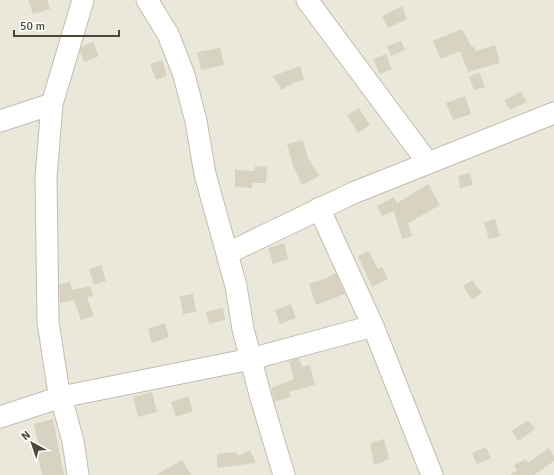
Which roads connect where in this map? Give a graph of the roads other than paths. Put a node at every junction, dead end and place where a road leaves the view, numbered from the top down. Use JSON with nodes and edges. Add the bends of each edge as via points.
{"nodes":[{"id":1,"x":83,"y":0,"type":"edge"},
{"id":2,"x":147,"y":0,"type":"edge"},
{"id":3,"x":307,"y":0,"type":"edge"},
{"id":4,"x":52,"y":104,"type":"junction"},
{"id":5,"x":554,"y":113,"type":"edge"},
{"id":6,"x":0,"y":121,"type":"edge"},
{"id":7,"x":428,"y":163,"type":"junction"},
{"id":8,"x":319,"y":208,"type":"junction"},
{"id":9,"x":228,"y":253,"type":"junction"},
{"id":10,"x":373,"y":326,"type":"junction"},
{"id":11,"x":251,"y":359,"type":"junction"},
{"id":12,"x":61,"y":397,"type":"junction"},
{"id":13,"x":0,"y":418,"type":"edge"},
{"id":14,"x":78,"y":475,"type":"edge"},
{"id":15,"x":284,"y":475,"type":"edge"},
{"id":16,"x":432,"y":475,"type":"edge"}],
"edges":[{"from":1,"to":4,"type":"street"},
{"from":2,"to":9,"type":"street","via":[[168,34],[184,74],[196,121],[205,174]]},
{"from":3,"to":7,"type":"street"},
{"from":4,"to":6,"type":"street"},
{"from":4,"to":12,"type":"street","via":[[46,177],[48,322]]},
{"from":5,"to":7,"type":"street"},
{"from":7,"to":8,"type":"street"},
{"from":8,"to":9,"type":"street"},
{"from":8,"to":10,"type":"street"},
{"from":9,"to":11,"type":"street"},
{"from":10,"to":11,"type":"street"},
{"from":10,"to":16,"type":"street"},
{"from":11,"to":12,"type":"street"},
{"from":11,"to":15,"type":"street"},
{"from":12,"to":13,"type":"street"},
{"from":12,"to":14,"type":"street","via":[[74,441]]}]}
